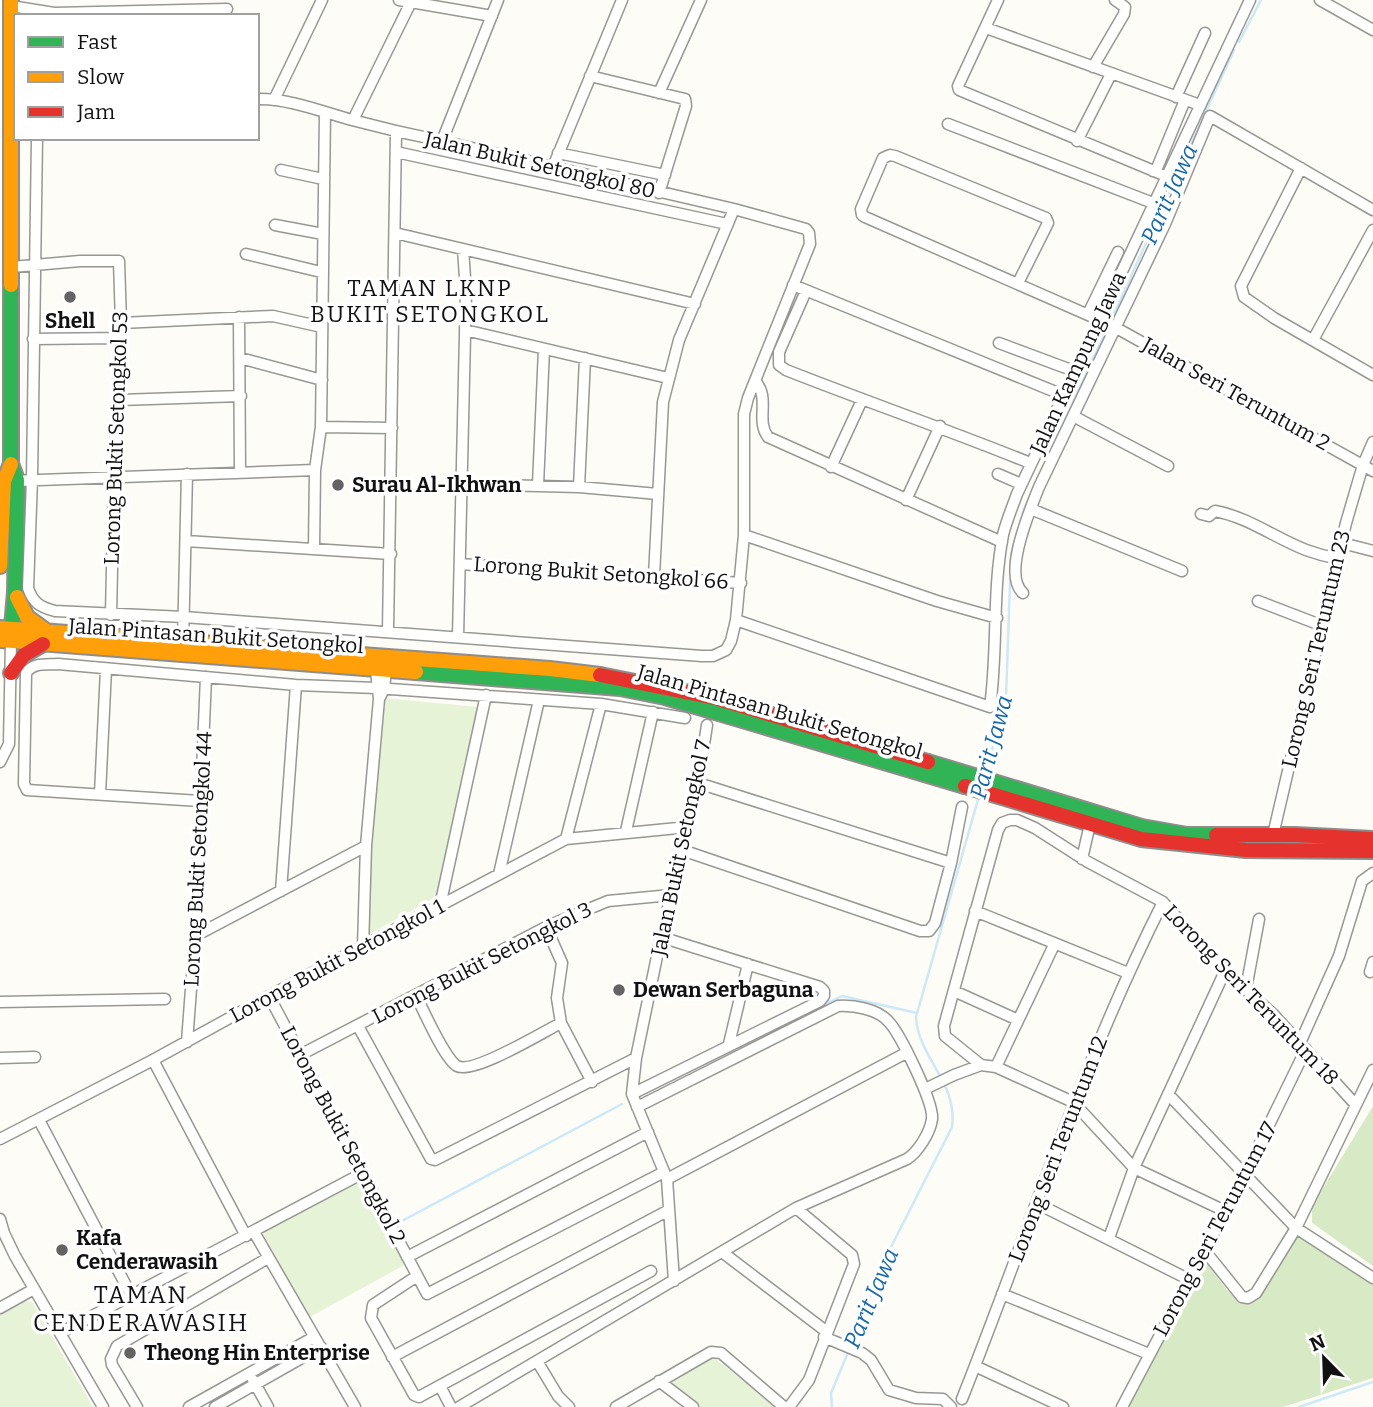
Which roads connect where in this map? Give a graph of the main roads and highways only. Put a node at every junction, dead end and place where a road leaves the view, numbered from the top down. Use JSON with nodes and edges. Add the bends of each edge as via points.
{"nodes":[{"id":1,"x":11,"y":3,"type":"edge"},
{"id":2,"x":9,"y":87,"type":"edge"},
{"id":3,"x":13,"y":120,"type":"edge"},
{"id":4,"x":16,"y":140,"type":"edge"},
{"id":5,"x":12,"y":156,"type":"junction"},
{"id":6,"x":6,"y":217,"type":"edge"},
{"id":7,"x":6,"y":314,"type":"edge"},
{"id":8,"x":6,"y":424,"type":"edge"},
{"id":9,"x":14,"y":480,"type":"edge"},
{"id":10,"x":0,"y":559,"type":"edge"},
{"id":11,"x":0,"y":566,"type":"edge"},
{"id":12,"x":15,"y":592,"type":"junction"},
{"id":13,"x":6,"y":634,"type":"edge"},
{"id":14,"x":46,"y":638,"type":"junction"},
{"id":15,"x":18,"y":673,"type":"road end"},
{"id":16,"x":972,"y":783,"type":"junction"},
{"id":17,"x":993,"y":789,"type":"junction"},
{"id":18,"x":1295,"y":835,"type":"junction"},
{"id":19,"x":1373,"y":839,"type":"edge"},
{"id":20,"x":1299,"y":850,"type":"junction"},
{"id":21,"x":1373,"y":851,"type":"edge"}],
"edges":[{"from":1,"to":2,"type":"main road"},
{"from":2,"to":3,"type":"main road"},
{"from":3,"to":5,"type":"main road"},
{"from":4,"to":5,"type":"main road"},
{"from":5,"to":6,"type":"main road"},
{"from":6,"to":7,"type":"main road","via":[[12,267]]},
{"from":7,"to":8,"type":"main road"},
{"from":8,"to":9,"type":"main road"},
{"from":9,"to":10,"type":"main road"},
{"from":9,"to":12,"type":"main road"},
{"from":10,"to":11,"type":"main road"},
{"from":12,"to":13,"type":"main road"},
{"from":12,"to":14,"type":"main road","via":[[20,609]]},
{"from":13,"to":14,"type":"main road","name":"Jalan Pintasan Bukit Setongkol"},
{"from":14,"to":15,"type":"main road","via":[[15,664]]},
{"from":14,"to":16,"type":"main road","name":"Jalan Pintasan Bukit Setongkol","via":[[610,687],[666,697]]},
{"from":14,"to":16,"type":"main road","name":"Jalan Pintasan Bukit Setongkol","via":[[183,630],[623,677],[715,698]]},
{"from":16,"to":17,"type":"main road","name":"Jalan Pintasan Bukit Setongkol"},
{"from":17,"to":18,"type":"main road","name":"Jalan Pintasan Bukit Setongkol","via":[[1187,835]]},
{"from":17,"to":20,"type":"main road","name":"Jalan Pintasan Bukit Setongkol","via":[[1141,839],[1246,850]]},
{"from":18,"to":19,"type":"main road","name":"Jalan Pintasan Bukit Setongkol"},
{"from":18,"to":20,"type":"main road"},
{"from":20,"to":21,"type":"main road","name":"Jalan Pintasan Bukit Setongkol"}]}
